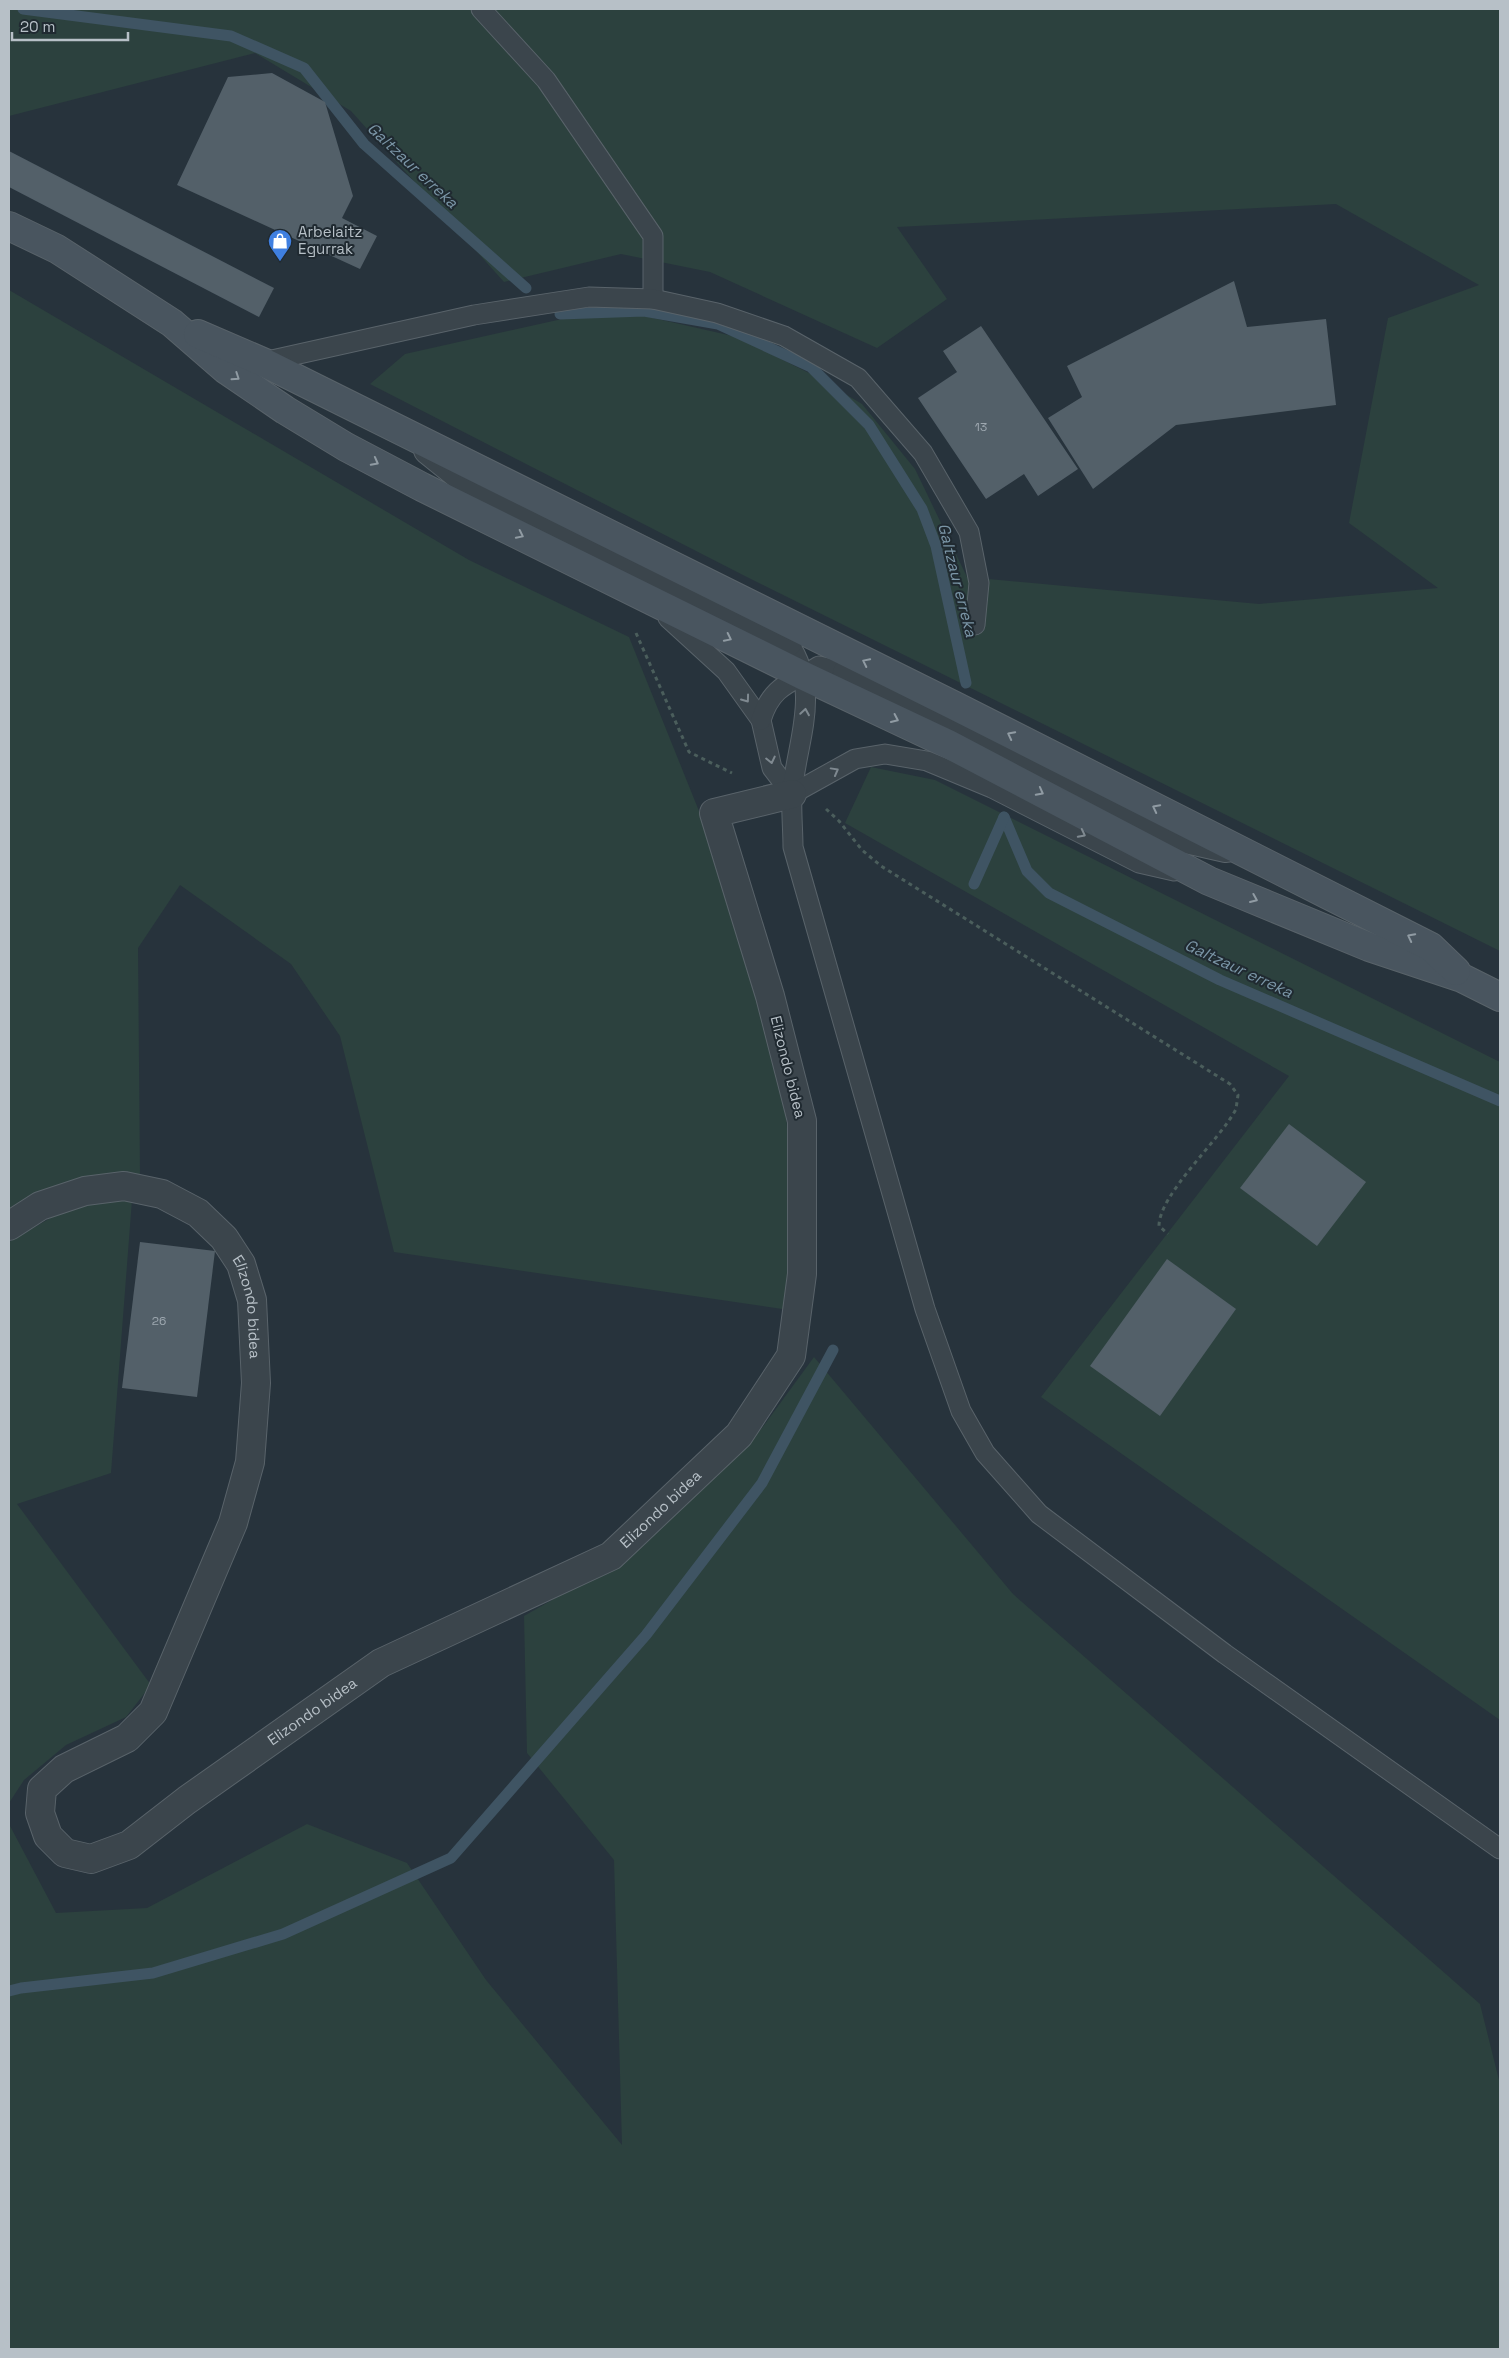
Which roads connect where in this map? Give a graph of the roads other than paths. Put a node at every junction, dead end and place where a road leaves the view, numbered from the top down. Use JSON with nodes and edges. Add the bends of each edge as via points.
{"nodes":[{"id":1,"x":481,"y":9,"type":"edge"},
{"id":2,"x":9,"y":226,"type":"edge"},
{"id":3,"x":653,"y":299,"type":"junction"},
{"id":4,"x":172,"y":323,"type":"junction"},
{"id":5,"x":262,"y":362,"type":"junction"},
{"id":6,"x":414,"y":438,"type":"junction"},
{"id":7,"x":635,"y":593,"type":"junction"},
{"id":8,"x":975,"y":625,"type":"dead end"},
{"id":9,"x":788,"y":642,"type":"joint"},
{"id":10,"x":848,"y":673,"type":"joint"},
{"id":11,"x":804,"y":676,"type":"junction"},
{"id":12,"x":761,"y":720,"type":"junction"},
{"id":13,"x":792,"y":794,"type":"junction"},
{"id":14,"x":1244,"y":853,"type":"junction"},
{"id":15,"x":1209,"y":880,"type":"junction"},
{"id":16,"x":1462,"y":978,"type":"junction"},
{"id":17,"x":1500,"y":996,"type":"edge"},
{"id":18,"x":9,"y":1226,"type":"edge"},
{"id":19,"x":1500,"y":1849,"type":"edge"}],
"edges":[{"from":1,"to":3,"type":"lane","via":[[546,80],[653,236]]},
{"from":2,"to":4,"type":"main road","via":[[57,249]]},
{"from":3,"to":5,"type":"lane","via":[[589,297],[493,312]]},
{"from":3,"to":8,"type":"lane","via":[[717,314],[784,336],[858,378],[923,453],[969,532],[979,583]]},
{"from":4,"to":5,"type":"main road"},
{"from":4,"to":7,"type":"main road","one_way":true,"via":[[225,370],[346,447]]},
{"from":5,"to":6,"type":"main road"},
{"from":6,"to":9,"type":"street","via":[[459,475]]},
{"from":14,"to":6,"type":"main road","one_way":true,"via":[[964,710]]},
{"from":7,"to":11,"type":"main road","one_way":true},
{"from":7,"to":12,"type":"lane","one_way":true,"via":[[687,633],[726,671]]},
{"from":9,"to":11,"type":"lane"},
{"from":10,"to":11,"type":"lane","via":[[819,666]]},
{"from":10,"to":14,"type":"street","via":[[1160,833]]},
{"from":11,"to":12,"type":"lane","via":[[785,682],[766,705]]},
{"from":13,"to":11,"type":"lane","one_way":true,"via":[[807,700]]},
{"from":11,"to":15,"type":"main road","one_way":true,"via":[[948,744]]},
{"from":12,"to":13,"type":"lane","one_way":true,"via":[[772,768]]},
{"from":13,"to":15,"type":"lane","one_way":true,"via":[[856,759],[885,754],[927,761],[992,788],[1140,862]]},
{"from":13,"to":18,"type":"street","name":"Elizondo bidea","via":[[714,813],[770,996],[802,1121],[802,1274],[791,1356],[739,1435],[611,1556],[382,1663],[187,1800],[129,1845],[91,1859],[65,1853],[48,1836],[40,1812],[42,1789],[64,1769],[127,1738],[153,1712],[157,1703],[233,1523],[250,1462],[256,1382],[252,1300],[241,1264],[224,1238],[198,1213],[162,1194],[124,1186],[85,1191],[40,1206]]},
{"from":13,"to":19,"type":"lane","via":[[793,847],[913,1270],[961,1411],[985,1453],[1039,1514],[1225,1654]]},
{"from":16,"to":14,"type":"main road","one_way":true,"via":[[1431,948]]},
{"from":15,"to":16,"type":"main road","one_way":true,"via":[[1369,947]]},
{"from":16,"to":17,"type":"main road"}]}
